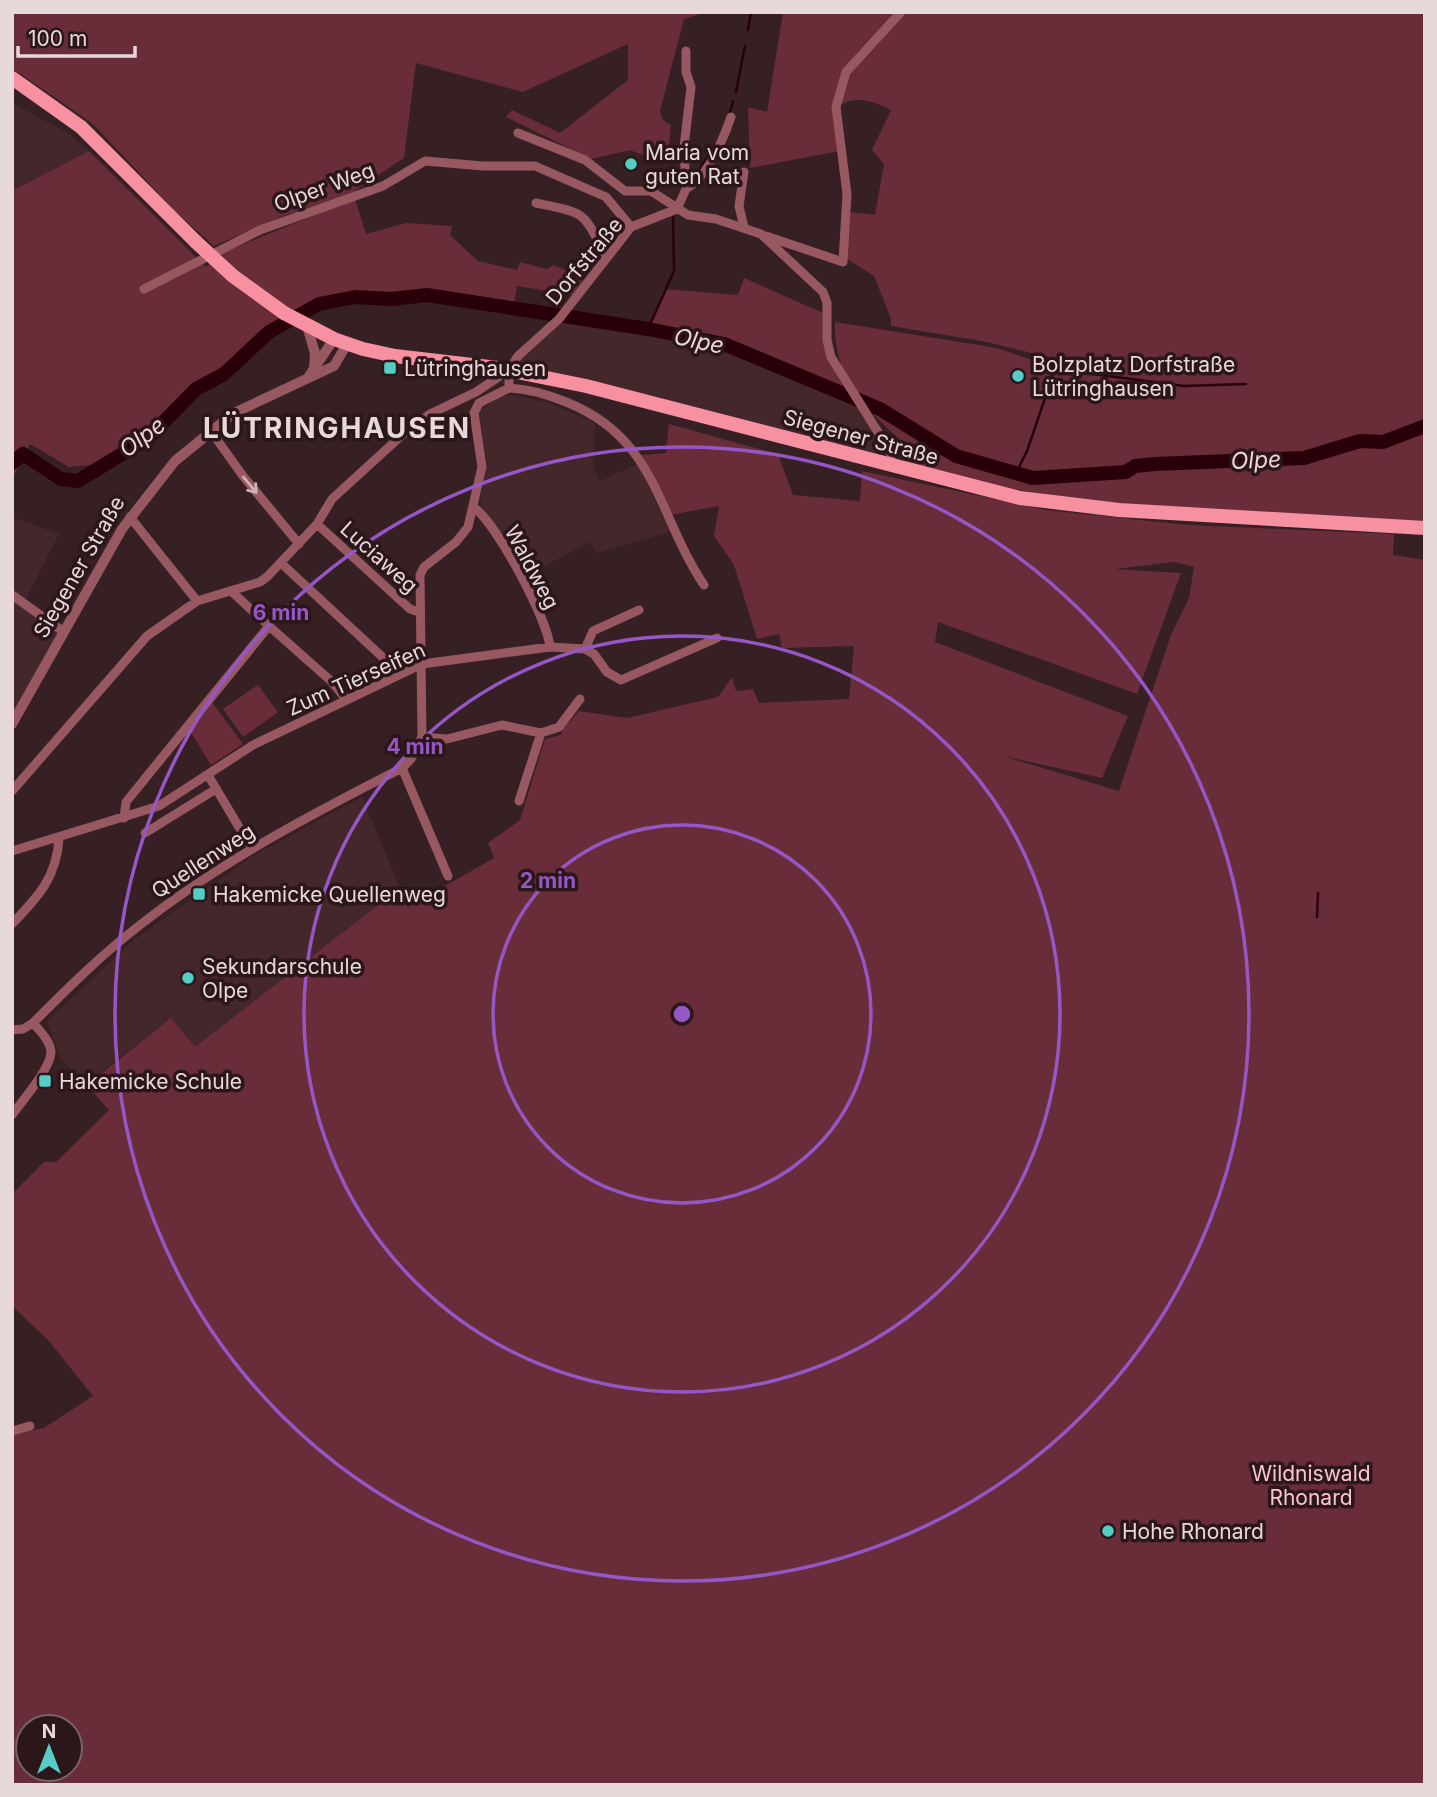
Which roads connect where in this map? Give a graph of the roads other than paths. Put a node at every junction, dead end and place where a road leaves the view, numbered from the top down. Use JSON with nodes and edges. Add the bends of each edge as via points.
{"nodes":[{"id":1,"x":901,"y":12,"type":"edge"},
{"id":2,"x":686,"y":51,"type":"dead end"},
{"id":3,"x":12,"y":78,"type":"edge"},
{"id":4,"x":731,"y":117,"type":"dead end"},
{"id":5,"x":519,"y":134,"type":"dead end"},
{"id":6,"x":744,"y":172,"type":"dead end"},
{"id":7,"x":686,"y":189,"type":"junction"},
{"id":8,"x":536,"y":203,"type":"dead end"},
{"id":9,"x":677,"y":208,"type":"junction"},
{"id":10,"x":631,"y":226,"type":"junction"},
{"id":11,"x":744,"y":227,"type":"junction"},
{"id":12,"x":761,"y":234,"type":"junction"},
{"id":13,"x":607,"y":258,"type":"junction"},
{"id":14,"x":144,"y":289,"type":"dead end"},
{"id":15,"x":307,"y":327,"type":"junction"},
{"id":16,"x":340,"y":341,"type":"junction"},
{"id":17,"x":509,"y":370,"type":"junction"},
{"id":18,"x":311,"y":373,"type":"junction"},
{"id":19,"x":509,"y":388,"type":"junction"},
{"id":20,"x":210,"y":430,"type":"junction"},
{"id":21,"x":890,"y":466,"type":"junction"},
{"id":22,"x":475,"y":508,"type":"junction"},
{"id":23,"x":130,"y":517,"type":"junction"},
{"id":24,"x":317,"y":524,"type":"junction"},
{"id":25,"x":1425,"y":528,"type":"edge"},
{"id":26,"x":299,"y":544,"type":"junction"},
{"id":27,"x":281,"y":563,"type":"junction"},
{"id":28,"x":704,"y":585,"type":"dead end"},
{"id":29,"x":232,"y":591,"type":"junction"},
{"id":30,"x":12,"y":595,"type":"edge"},
{"id":31,"x":197,"y":601,"type":"junction"},
{"id":32,"x":639,"y":610,"type":"dead end"},
{"id":33,"x":419,"y":612,"type":"junction"},
{"id":34,"x":269,"y":626,"type":"junction"},
{"id":35,"x":64,"y":632,"type":"junction"},
{"id":36,"x":718,"y":638,"type":"dead end"},
{"id":37,"x":550,"y":648,"type":"junction"},
{"id":38,"x":585,"y":649,"type":"junction"},
{"id":39,"x":422,"y":664,"type":"junction"},
{"id":40,"x":398,"y":676,"type":"junction"},
{"id":41,"x":580,"y":699,"type":"dead end"},
{"id":42,"x":347,"y":700,"type":"junction"},
{"id":43,"x":12,"y":724,"type":"edge"},
{"id":44,"x":541,"y":733,"type":"junction"},
{"id":45,"x":422,"y":737,"type":"junction"},
{"id":46,"x":402,"y":768,"type":"junction"},
{"id":47,"x":208,"y":775,"type":"junction"},
{"id":48,"x":216,"y":789,"type":"junction"},
{"id":49,"x":12,"y":791,"type":"edge"},
{"id":50,"x":519,"y":802,"type":"dead end"},
{"id":51,"x":124,"y":818,"type":"junction"},
{"id":52,"x":145,"y":833,"type":"dead end"},
{"id":53,"x":59,"y":838,"type":"junction"},
{"id":54,"x":252,"y":849,"type":"junction"},
{"id":55,"x":12,"y":851,"type":"edge"},
{"id":56,"x":448,"y":876,"type":"dead end"},
{"id":57,"x":12,"y":924,"type":"edge"},
{"id":58,"x":33,"y":1023,"type":"junction"},
{"id":59,"x":12,"y":1030,"type":"edge"},
{"id":60,"x":12,"y":1115,"type":"edge"},
{"id":61,"x":30,"y":1426,"type":"dead end"},
{"id":62,"x":12,"y":1431,"type":"edge"}],
"edges":[{"from":1,"to":12,"type":"street","via":[[846,72],[836,107],[847,194],[843,262]]},
{"from":2,"to":7,"type":"street","via":[[691,87],[684,147]]},
{"from":3,"to":15,"type":"main road","name":"Siegener Straße","bridge":true,"via":[[82,127],[196,242],[258,296]]},
{"from":4,"to":7,"type":"street","via":[[716,151]]},
{"from":5,"to":9,"type":"street","via":[[584,160],[625,191],[651,191]]},
{"from":6,"to":11,"type":"street","via":[[739,214]]},
{"from":7,"to":9,"type":"street"},
{"from":8,"to":13,"type":"street","via":[[585,216]]},
{"from":9,"to":10,"type":"street","name":"Dorfstraße"},
{"from":9,"to":11,"type":"street","via":[[688,215]]},
{"from":10,"to":13,"type":"street","name":"Dorfstraße"},
{"from":10,"to":14,"type":"street","name":"Olper Weg","via":[[606,197],[535,166],[425,160],[383,186],[260,230]]},
{"from":11,"to":12,"type":"street"},
{"from":12,"to":21,"type":"street","via":[[823,292],[828,348],[891,453]]},
{"from":13,"to":17,"type":"street","name":"Dorfstraße","via":[[562,315]]},
{"from":15,"to":16,"type":"main road","name":"Siegener Straße"},
{"from":15,"to":18,"type":"street","via":[[314,353]]},
{"from":16,"to":17,"type":"main road","name":"Siegener Straße","via":[[395,356]]},
{"from":16,"to":18,"type":"street"},
{"from":17,"to":19,"type":"street"},
{"from":17,"to":21,"type":"main road","name":"Siegener Straße"},
{"from":17,"to":24,"type":"street","name":"Dorfstraße","via":[[430,414],[401,436],[332,499]]},
{"from":18,"to":20,"type":"street","name":"Siegener Straße"},
{"from":19,"to":22,"type":"street","via":[[479,403],[474,413],[482,467]]},
{"from":19,"to":28,"type":"street","via":[[577,406],[606,421],[621,436],[639,457]]},
{"from":20,"to":23,"type":"street","name":"Siegener Straße","via":[[175,461]]},
{"from":20,"to":26,"type":"street","one_way":true},
{"from":21,"to":25,"type":"main road","name":"Siegener Straße","via":[[1008,496],[1072,506]]},
{"from":22,"to":33,"type":"street","via":[[456,542],[424,567]]},
{"from":22,"to":37,"type":"street","name":"Waldweg","via":[[486,517],[522,579]]},
{"from":23,"to":31,"type":"street"},
{"from":23,"to":35,"type":"street","name":"Siegener Straße"},
{"from":24,"to":26,"type":"street","name":"Dorfstraße"},
{"from":24,"to":33,"type":"street","name":"Luciaweg","via":[[410,609]]},
{"from":26,"to":27,"type":"street","name":"Dorfstraße"},
{"from":27,"to":29,"type":"street","name":"Dorfstraße","via":[[260,582]]},
{"from":27,"to":40,"type":"street"},
{"from":29,"to":31,"type":"street","name":"Dorfstraße"},
{"from":29,"to":34,"type":"street"},
{"from":30,"to":35,"type":"street"},
{"from":31,"to":49,"type":"street","name":"Dorfstraße","via":[[147,636]]},
{"from":32,"to":38,"type":"street","via":[[593,631]]},
{"from":33,"to":39,"type":"street"},
{"from":34,"to":42,"type":"street"},
{"from":34,"to":51,"type":"street","via":[[126,802]]},
{"from":35,"to":43,"type":"street","name":"Siegener Straße"},
{"from":36,"to":38,"type":"street","via":[[621,680]]},
{"from":37,"to":38,"type":"street","name":"Zum Tierseifen"},
{"from":37,"to":39,"type":"street","name":"Zum Tierseifen"},
{"from":39,"to":40,"type":"street","name":"Zum Tierseifen"},
{"from":39,"to":45,"type":"street"},
{"from":40,"to":42,"type":"street","name":"Zum Tierseifen"},
{"from":41,"to":44,"type":"street","via":[[559,727]]},
{"from":42,"to":47,"type":"street","name":"Zum Tierseifen","via":[[253,745]]},
{"from":44,"to":45,"type":"street","via":[[502,725],[447,739]]},
{"from":44,"to":50,"type":"street"},
{"from":45,"to":46,"type":"street","name":"Quellenweg"},
{"from":46,"to":54,"type":"street","name":"Quellenweg"},
{"from":46,"to":56,"type":"street"},
{"from":47,"to":48,"type":"street"},
{"from":47,"to":51,"type":"street","name":"Zum Tierseifen","via":[[159,806]]},
{"from":48,"to":52,"type":"street"},
{"from":48,"to":54,"type":"street"},
{"from":51,"to":53,"type":"street","name":"Zum Tierseifen"},
{"from":53,"to":55,"type":"street","name":"Zum Tierseifen"},
{"from":53,"to":57,"type":"street","via":[[54,873]]},
{"from":54,"to":58,"type":"street","name":"Quellenweg","via":[[139,925]]},
{"from":58,"to":59,"type":"street","name":"Quellenweg"},
{"from":58,"to":60,"type":"street","via":[[51,1053],[48,1065]]},
{"from":61,"to":62,"type":"street"}]}
